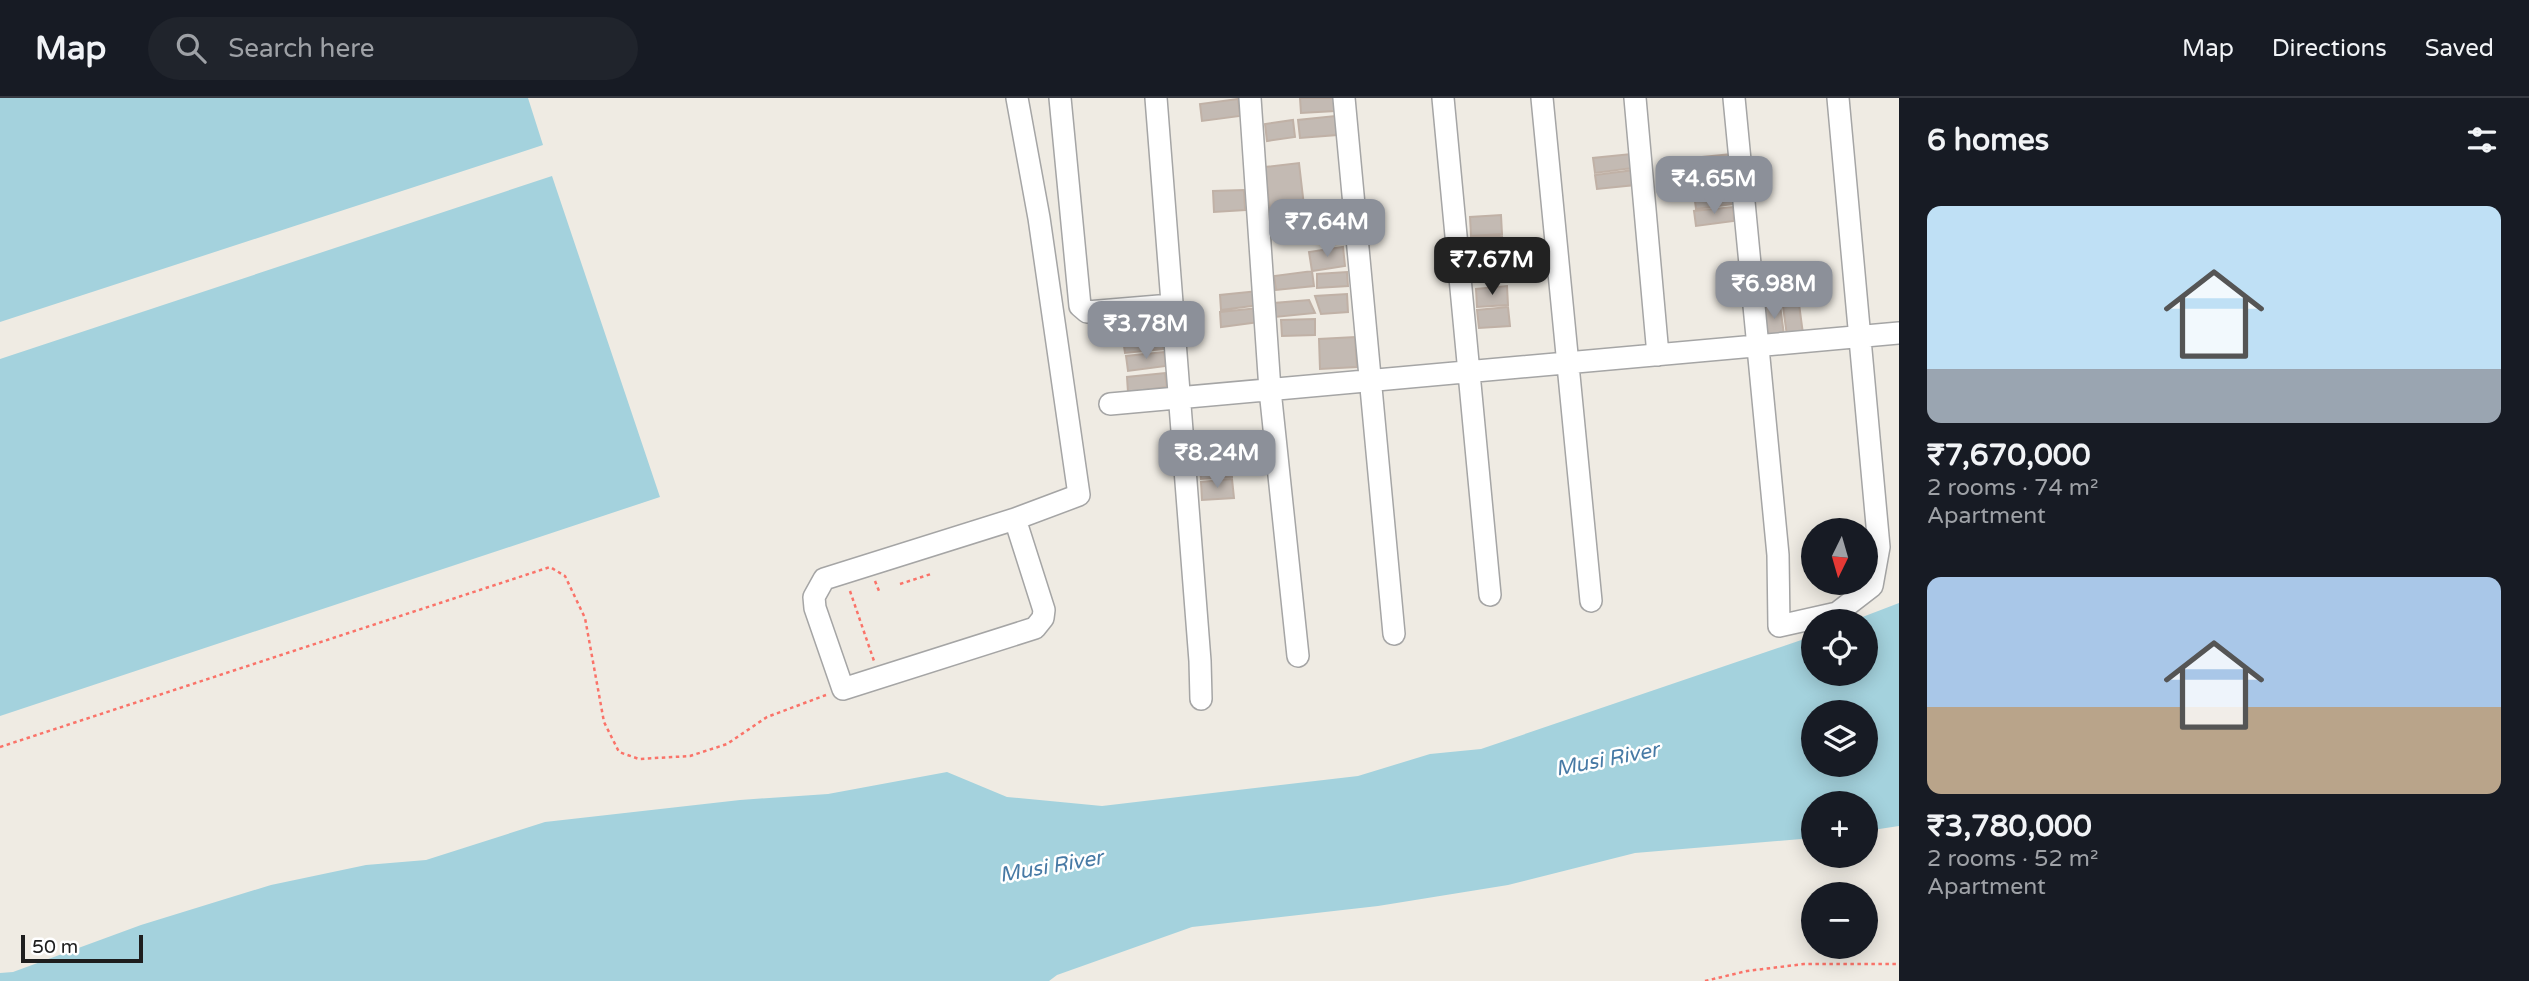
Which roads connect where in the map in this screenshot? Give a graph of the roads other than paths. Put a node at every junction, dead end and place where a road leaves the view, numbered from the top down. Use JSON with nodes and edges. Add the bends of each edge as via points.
{"nodes":[{"id":1,"x":1017,"y":98,"type":"edge"},
{"id":2,"x":1060,"y":98,"type":"edge"},
{"id":3,"x":1156,"y":98,"type":"edge"},
{"id":4,"x":1250,"y":98,"type":"edge"},
{"id":5,"x":1344,"y":98,"type":"edge"},
{"id":6,"x":1443,"y":98,"type":"edge"},
{"id":7,"x":1542,"y":98,"type":"edge"},
{"id":8,"x":1635,"y":98,"type":"edge"},
{"id":9,"x":1734,"y":98,"type":"edge"},
{"id":10,"x":1838,"y":98,"type":"edge"},
{"id":11,"x":1171,"y":304,"type":"junction"},
{"id":12,"x":1899,"y":333,"type":"edge"},
{"id":13,"x":1860,"y":337,"type":"junction"},
{"id":14,"x":1758,"y":346,"type":"junction"},
{"id":15,"x":1658,"y":355,"type":"junction"},
{"id":16,"x":1569,"y":363,"type":"junction"},
{"id":17,"x":1469,"y":372,"type":"junction"},
{"id":18,"x":1370,"y":381,"type":"junction"},
{"id":19,"x":1270,"y":390,"type":"junction"},
{"id":20,"x":1178,"y":398,"type":"junction"},
{"id":21,"x":1110,"y":404,"type":"dead end"},
{"id":22,"x":1015,"y":519,"type":"junction"},
{"id":23,"x":1490,"y":595,"type":"dead end"},
{"id":24,"x":1591,"y":601,"type":"dead end"},
{"id":25,"x":1394,"y":634,"type":"dead end"},
{"id":26,"x":1298,"y":656,"type":"dead end"},
{"id":27,"x":1201,"y":699,"type":"dead end"}],
"edges":[{"from":1,"to":22,"type":"street","via":[[1079,495]]},
{"from":2,"to":11,"type":"street","via":[[1080,306],[1087,312]]},
{"from":3,"to":11,"type":"street"},
{"from":4,"to":19,"type":"street"},
{"from":5,"to":18,"type":"street"},
{"from":6,"to":17,"type":"street"},
{"from":7,"to":16,"type":"street"},
{"from":8,"to":15,"type":"street"},
{"from":9,"to":14,"type":"street"},
{"from":10,"to":13,"type":"street"},
{"from":11,"to":20,"type":"street"},
{"from":12,"to":13,"type":"street"},
{"from":13,"to":14,"type":"street"},
{"from":13,"to":14,"type":"street","via":[[1879,547],[1872,586],[1838,613],[1779,626],[1778,555]]},
{"from":14,"to":15,"type":"street"},
{"from":15,"to":16,"type":"street"},
{"from":16,"to":17,"type":"street"},
{"from":16,"to":24,"type":"street"},
{"from":17,"to":18,"type":"street"},
{"from":17,"to":23,"type":"street"},
{"from":18,"to":19,"type":"street"},
{"from":18,"to":25,"type":"street"},
{"from":19,"to":20,"type":"street"},
{"from":19,"to":26,"type":"street"},
{"from":20,"to":21,"type":"street"},
{"from":20,"to":27,"type":"street"},
{"from":22,"to":22,"type":"street","via":[[824,579],[814,597],[815,608],[843,689],[1041,623],[1044,610]]}]}
